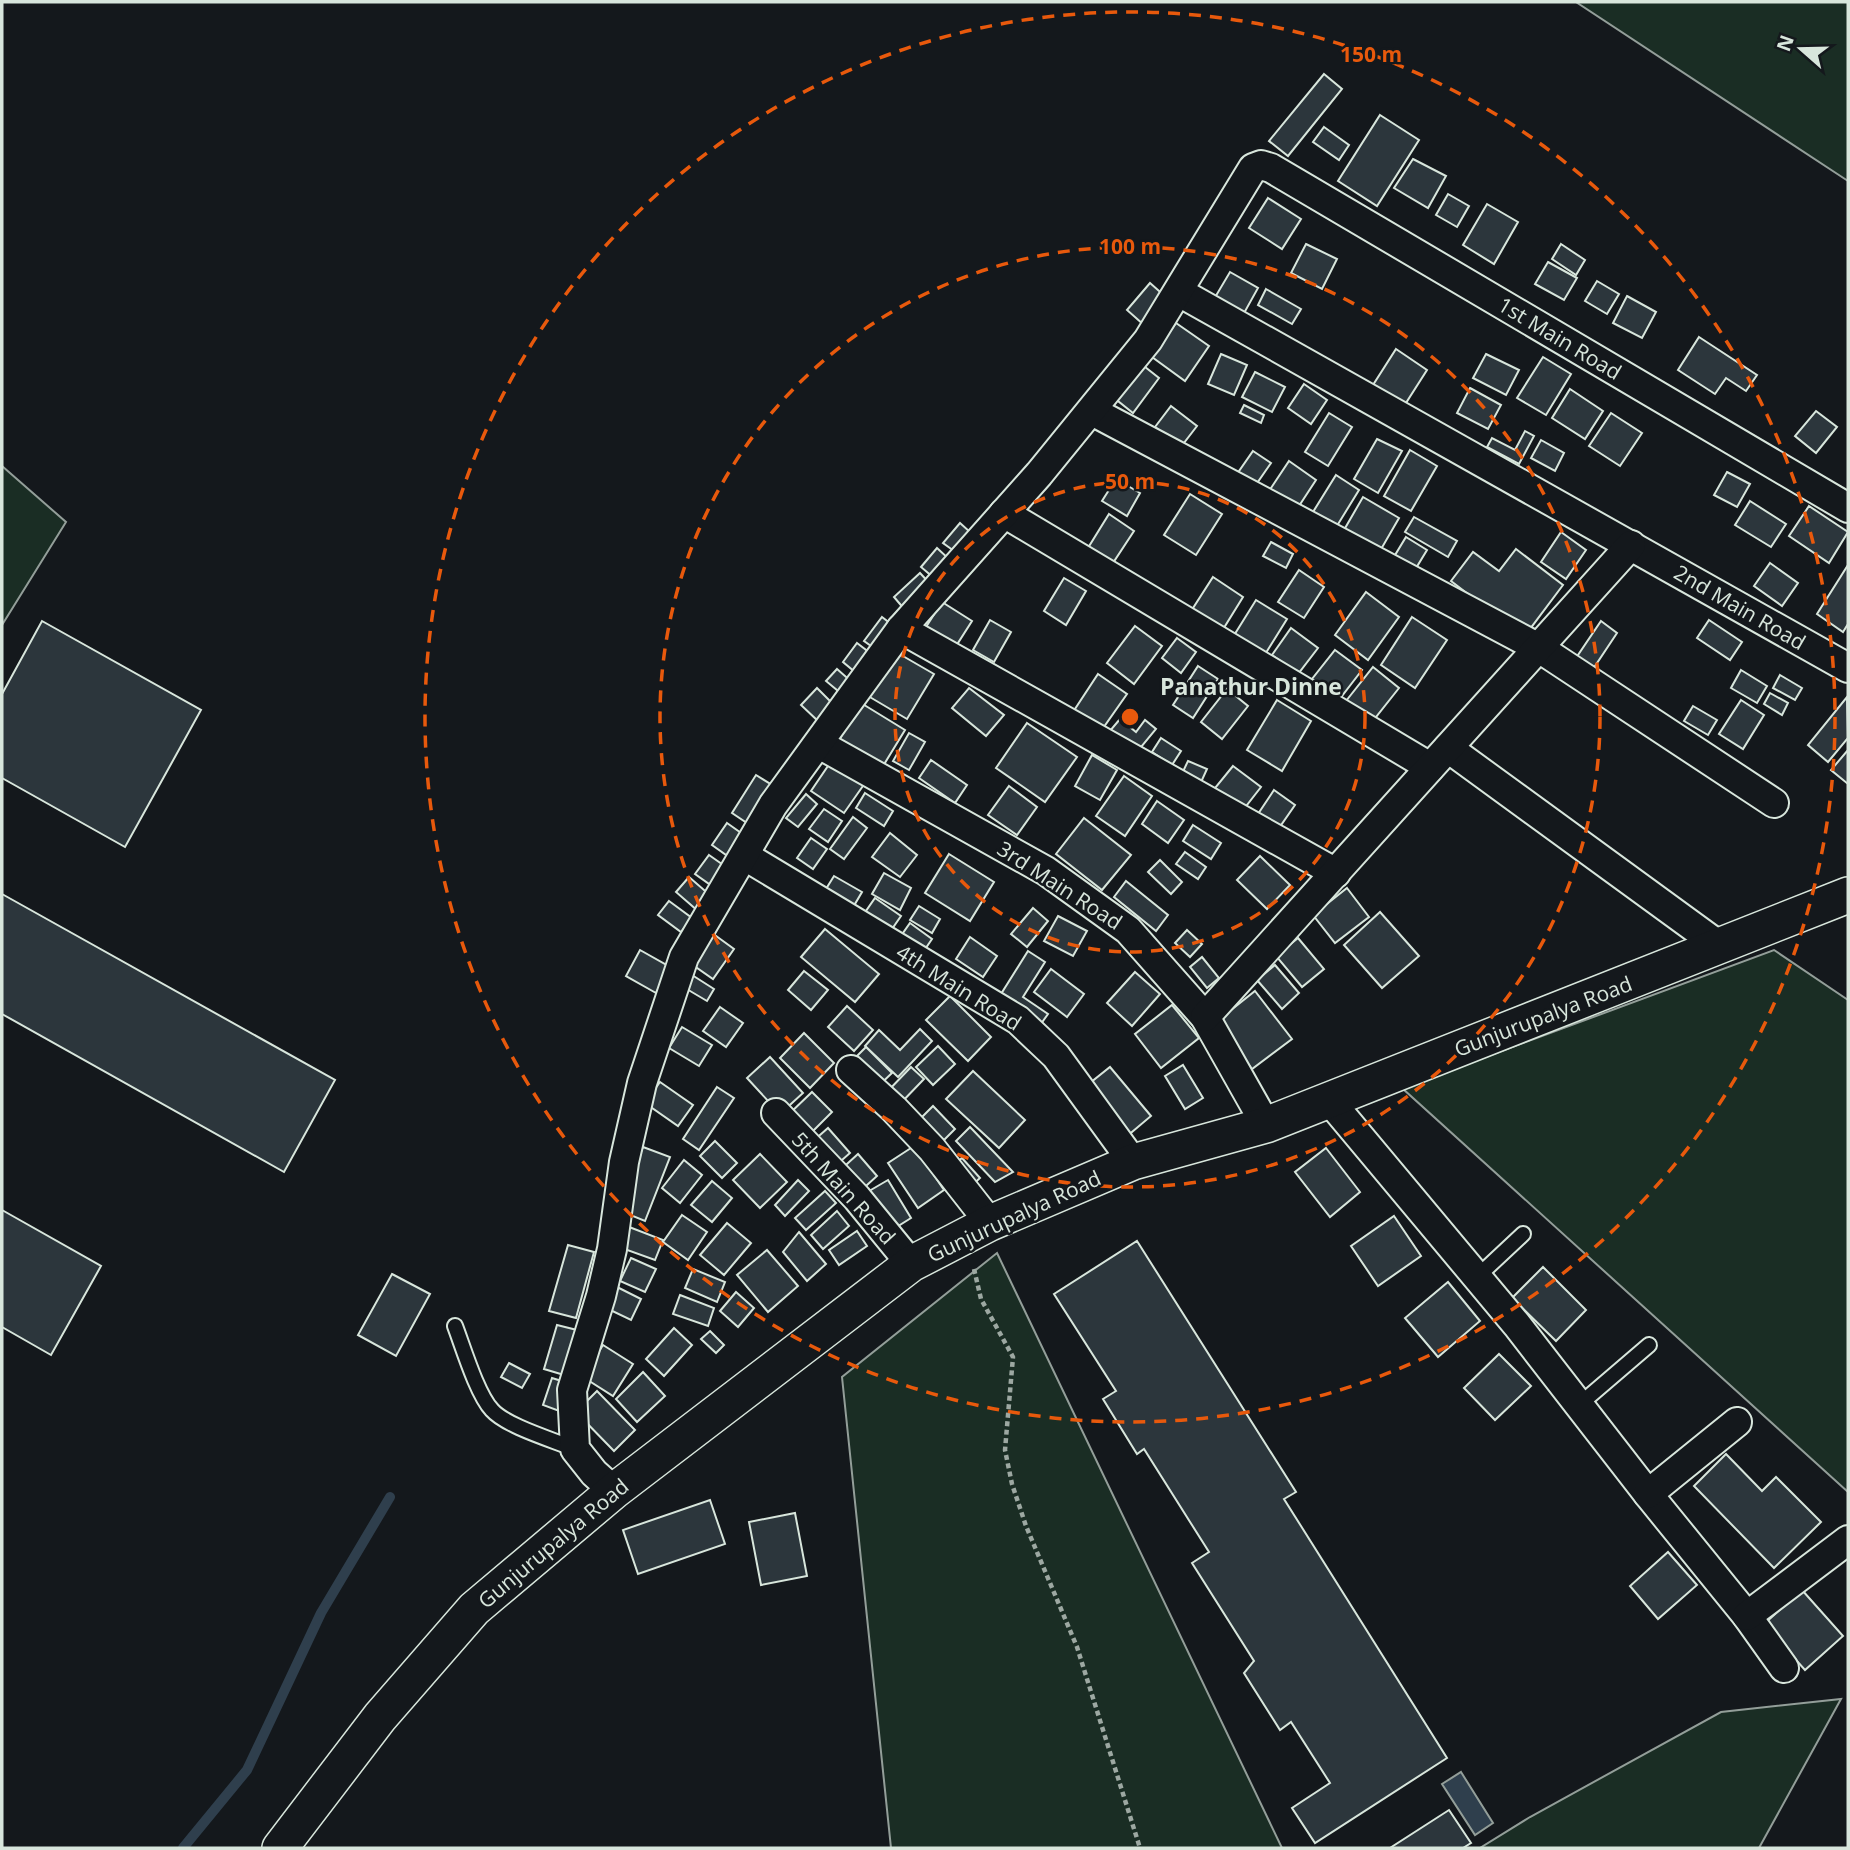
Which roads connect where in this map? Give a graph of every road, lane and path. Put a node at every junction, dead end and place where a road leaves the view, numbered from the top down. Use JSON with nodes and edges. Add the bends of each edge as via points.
{"nodes":[{"id":1,"x":1179,"y":292,"type":"junction"},
{"id":2,"x":1092,"y":411,"type":"junction"},
{"id":3,"x":1848,"y":508,"type":"edge"},
{"id":4,"x":1004,"y":513,"type":"junction"},
{"id":5,"x":1631,"y":545,"type":"junction"},
{"id":6,"x":901,"y":629,"type":"junction"},
{"id":7,"x":1539,"y":648,"type":"junction"},
{"id":8,"x":1848,"y":668,"type":"edge"},
{"id":9,"x":819,"y":744,"type":"junction"},
{"id":10,"x":1439,"y":757,"type":"junction"},
{"id":11,"x":1774,"y":803,"type":"dead end"},
{"id":12,"x":745,"y":856,"type":"junction"},
{"id":13,"x":1336,"y":873,"type":"junction"},
{"id":14,"x":1848,"y":895,"type":"edge"},
{"id":15,"x":1721,"y":947,"type":"junction"},
{"id":16,"x":1205,"y":1017,"type":"junction"},
{"id":17,"x":851,"y":1070,"type":"dead end"},
{"id":18,"x":1329,"y":1100,"type":"junction"},
{"id":19,"x":776,"y":1113,"type":"dead end"},
{"id":20,"x":1266,"y":1125,"type":"junction"},
{"id":21,"x":1133,"y":1162,"type":"junction"},
{"id":22,"x":976,"y":1230,"type":"junction"},
{"id":23,"x":1523,"y":1234,"type":"dead end"},
{"id":24,"x":911,"y":1264,"type":"junction"},
{"id":25,"x":1477,"y":1277,"type":"junction"},
{"id":26,"x":454,"y":1326,"type":"dead end"},
{"id":27,"x":1648,"y":1345,"type":"dead end"},
{"id":28,"x":1579,"y":1405,"type":"junction"},
{"id":29,"x":1737,"y":1422,"type":"dead end"},
{"id":30,"x":575,"y":1449,"type":"junction"},
{"id":31,"x":614,"y":1491,"type":"junction"},
{"id":32,"x":1648,"y":1494,"type":"junction"},
{"id":33,"x":1848,"y":1540,"type":"edge"},
{"id":34,"x":1747,"y":1616,"type":"junction"},
{"id":35,"x":1784,"y":1668,"type":"dead end"},
{"id":36,"x":280,"y":1848,"type":"edge"},
{"id":37,"x":1140,"y":1848,"type":"edge"}],
"edges":[{"from":1,"to":2,"type":"street"},
{"from":1,"to":3,"type":"street","name":"1st Main Road","via":[[1253,168],[1272,168]]},
{"from":1,"to":5,"type":"street","name":"2nd Main Road"},
{"from":2,"to":4,"type":"street"},
{"from":2,"to":7,"type":"street"},
{"from":4,"to":6,"type":"street"},
{"from":4,"to":10,"type":"street"},
{"from":5,"to":7,"type":"street"},
{"from":5,"to":8,"type":"street","name":"2nd Main Road"},
{"from":6,"to":9,"type":"street"},
{"from":6,"to":13,"type":"street"},
{"from":7,"to":10,"type":"street"},
{"from":7,"to":11,"type":"street"},
{"from":9,"to":12,"type":"street","via":[[774,805]]},
{"from":9,"to":16,"type":"street","name":"3rd Main Road","via":[[1046,871],[1128,930]]},
{"from":10,"to":13,"type":"street"},
{"from":10,"to":15,"type":"street"},
{"from":12,"to":21,"type":"street","name":"4th Main Road","via":[[1018,1020],[1056,1056]]},
{"from":12,"to":30,"type":"street","via":[[684,957],[642,1083],[624,1162],[612,1250],[572,1390]]},
{"from":13,"to":16,"type":"street"},
{"from":14,"to":15,"type":"street","name":"Gunjurupalya Road"},
{"from":15,"to":18,"type":"street","name":"Gunjurupalya Road"},
{"from":16,"to":20,"type":"street","name":"3rd Main Road"},
{"from":17,"to":22,"type":"street","via":[[932,1149]]},
{"from":18,"to":20,"type":"street","name":"Gunjurupalya Road"},
{"from":18,"to":25,"type":"street"},
{"from":19,"to":24,"type":"street","name":"5th Main Road","via":[[857,1198]]},
{"from":20,"to":21,"type":"street","name":"Gunjurupalya Road"},
{"from":21,"to":22,"type":"street","name":"Gunjurupalya Road"},
{"from":22,"to":24,"type":"street","name":"Gunjurupalya Road"},
{"from":22,"to":37,"type":"path","via":[[975,1271],[981,1299],[1013,1357],[1005,1450],[1012,1484],[1077,1647]]},
{"from":23,"to":25,"type":"lane"},
{"from":24,"to":31,"type":"street","name":"Gunjurupalya Road"},
{"from":25,"to":28,"type":"street"},
{"from":26,"to":30,"type":"lane","via":[[492,1410],[517,1426]]},
{"from":27,"to":28,"type":"lane"},
{"from":28,"to":32,"type":"street"},
{"from":29,"to":32,"type":"street"},
{"from":30,"to":31,"type":"street"},
{"from":31,"to":36,"type":"street","name":"Gunjurupalya Road","via":[[474,1609],[380,1717]]},
{"from":32,"to":34,"type":"street"},
{"from":33,"to":34,"type":"street"},
{"from":34,"to":35,"type":"street"}]}
